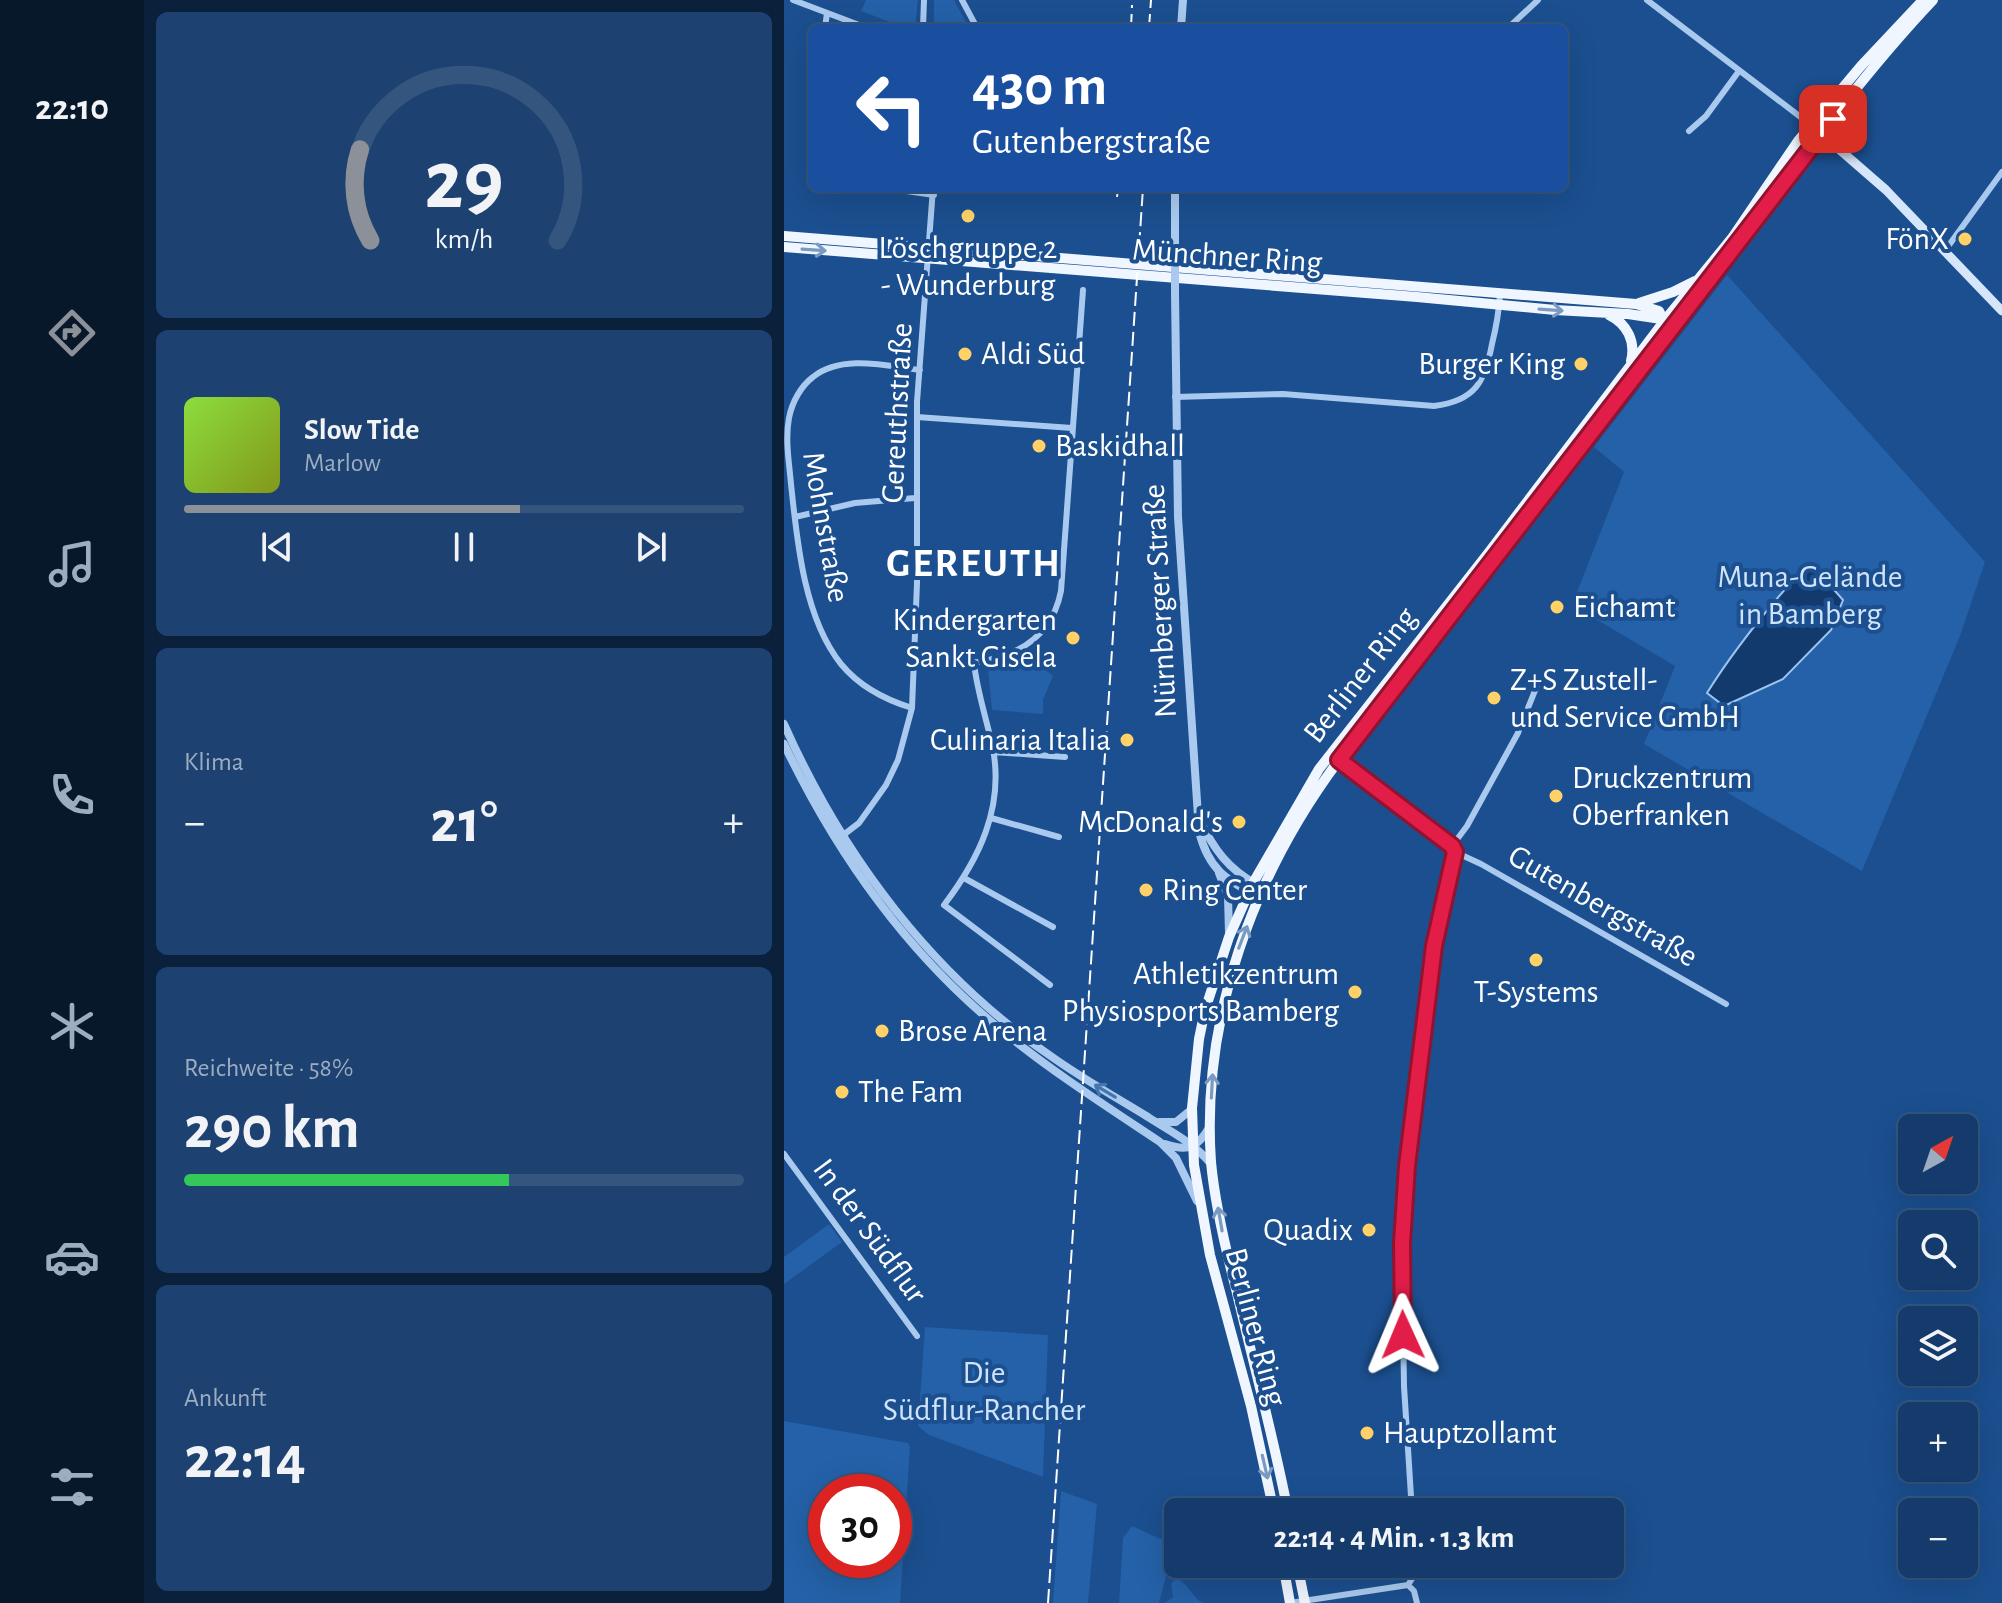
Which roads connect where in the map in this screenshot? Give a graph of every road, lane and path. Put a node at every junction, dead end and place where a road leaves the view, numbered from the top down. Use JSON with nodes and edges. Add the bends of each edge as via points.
{"nodes":[{"id":1,"x":793,"y":0,"type":"edge"},
{"id":2,"x":924,"y":0,"type":"edge"},
{"id":3,"x":962,"y":0,"type":"edge"},
{"id":4,"x":1183,"y":0,"type":"edge"},
{"id":5,"x":1538,"y":0,"type":"edge"},
{"id":6,"x":1647,"y":0,"type":"edge"},
{"id":7,"x":1923,"y":0,"type":"edge"},
{"id":8,"x":1933,"y":0,"type":"edge"},
{"id":9,"x":802,"y":1,"type":"edge"},
{"id":10,"x":827,"y":13,"type":"junction"},
{"id":11,"x":826,"y":24,"type":"edge"},
{"id":12,"x":856,"y":24,"type":"edge"},
{"id":13,"x":923,"y":24,"type":"edge"},
{"id":14,"x":975,"y":24,"type":"edge"},
{"id":15,"x":1181,"y":24,"type":"edge"},
{"id":16,"x":1512,"y":24,"type":"edge"},
{"id":17,"x":1739,"y":71,"type":"junction"},
{"id":18,"x":1811,"y":125,"type":"junction"},
{"id":19,"x":1689,"y":131,"type":"dead end"},
{"id":20,"x":1822,"y":133,"type":"junction"},
{"id":21,"x":2002,"y":172,"type":"edge"},
{"id":22,"x":934,"y":192,"type":"edge"},
{"id":23,"x":1175,"y":192,"type":"edge"},
{"id":24,"x":784,"y":236,"type":"edge"},
{"id":25,"x":784,"y":247,"type":"edge"},
{"id":26,"x":1944,"y":252,"type":"junction"},
{"id":27,"x":930,"y":253,"type":"junction"},
{"id":28,"x":1703,"y":275,"type":"junction"},
{"id":29,"x":1083,"y":290,"type":"dead end"},
{"id":30,"x":1500,"y":300,"type":"junction"},
{"id":31,"x":1636,"y":304,"type":"junction"},
{"id":32,"x":2002,"y":311,"type":"edge"},
{"id":33,"x":1603,"y":312,"type":"junction"},
{"id":34,"x":1684,"y":314,"type":"junction"},
{"id":35,"x":1665,"y":320,"type":"junction"},
{"id":36,"x":1667,"y":336,"type":"junction"},
{"id":37,"x":1629,"y":368,"type":"junction"},
{"id":38,"x":920,"y":370,"type":"junction"},
{"id":39,"x":1175,"y":397,"type":"junction"},
{"id":40,"x":917,"y":417,"type":"junction"},
{"id":41,"x":1072,"y":428,"type":"junction"},
{"id":42,"x":915,"y":498,"type":"junction"},
{"id":43,"x":795,"y":517,"type":"junction"},
{"id":44,"x":974,"y":663,"type":"junction"},
{"id":45,"x":915,"y":665,"type":"junction"},
{"id":46,"x":1538,"y":683,"type":"dead end"},
{"id":47,"x":912,"y":708,"type":"junction"},
{"id":48,"x":784,"y":724,"type":"edge"},
{"id":49,"x":784,"y":744,"type":"edge"},
{"id":50,"x":993,"y":752,"type":"junction"},
{"id":51,"x":1065,"y":757,"type":"dead end"},
{"id":52,"x":1334,"y":757,"type":"junction"},
{"id":53,"x":991,"y":818,"type":"junction"},
{"id":54,"x":1198,"y":819,"type":"junction"},
{"id":55,"x":842,"y":836,"type":"junction"},
{"id":56,"x":1059,"y":837,"type":"dead end"},
{"id":57,"x":1454,"y":849,"type":"junction"},
{"id":58,"x":1218,"y":872,"type":"junction"},
{"id":59,"x":964,"y":878,"type":"junction"},
{"id":60,"x":1256,"y":890,"type":"junction"},
{"id":61,"x":1053,"y":927,"type":"dead end"},
{"id":62,"x":1229,"y":937,"type":"junction"},
{"id":63,"x":1050,"y":985,"type":"dead end"},
{"id":64,"x":1726,"y":1004,"type":"dead end"},
{"id":65,"x":1192,"y":1108,"type":"junction"},
{"id":66,"x":1155,"y":1122,"type":"junction"},
{"id":67,"x":1210,"y":1126,"type":"junction"},
{"id":68,"x":1160,"y":1142,"type":"junction"},
{"id":69,"x":1193,"y":1145,"type":"junction"},
{"id":70,"x":784,"y":1154,"type":"edge"},
{"id":71,"x":1212,"y":1164,"type":"junction"},
{"id":72,"x":1200,"y":1207,"type":"junction"},
{"id":73,"x":917,"y":1336,"type":"dead end"},
{"id":74,"x":1271,"y":1498,"type":"edge"},
{"id":75,"x":1285,"y":1498,"type":"edge"},
{"id":76,"x":1411,"y":1498,"type":"edge"},
{"id":77,"x":1286,"y":1578,"type":"edge"},
{"id":78,"x":1300,"y":1578,"type":"edge"},
{"id":79,"x":1412,"y":1578,"type":"edge"},
{"id":80,"x":1408,"y":1585,"type":"junction"},
{"id":81,"x":1341,"y":1594,"type":"junction"},
{"id":82,"x":1304,"y":1602,"type":"edge"},
{"id":83,"x":1290,"y":1603,"type":"edge"},
{"id":84,"x":1340,"y":1603,"type":"edge"},
{"id":85,"x":1417,"y":1603,"type":"edge"}],
"edges":[{"from":1,"to":9,"type":"street"},
{"from":2,"to":13,"type":"street"},
{"from":3,"to":14,"type":"street"},
{"from":4,"to":15,"type":"street"},
{"from":5,"to":16,"type":"street"},
{"from":6,"to":17,"type":"street"},
{"from":7,"to":18,"type":"main road","name":"Berliner Ring"},
{"from":8,"to":20,"type":"main road","name":"Berliner Ring"},
{"from":9,"to":10,"type":"street"},
{"from":10,"to":11,"type":"street"},
{"from":10,"to":12,"type":"street"},
{"from":17,"to":18,"type":"street"},
{"from":17,"to":19,"type":"street"},
{"from":18,"to":20,"type":"main road"},
{"from":18,"to":28,"type":"main road","name":"Berliner Ring"},
{"from":20,"to":26,"type":"main road"},
{"from":20,"to":34,"type":"main road","name":"Berliner Ring"},
{"from":21,"to":26,"type":"street"},
{"from":22,"to":27,"type":"street","name":"Gereuthstraße"},
{"from":23,"to":39,"type":"street","name":"Nürnberger Straße","bridge":true},
{"from":24,"to":27,"type":"main road","name":"Münchner Ring"},
{"from":25,"to":27,"type":"main road","name":"Münchner Ring","one_way":true},
{"from":26,"to":32,"type":"main road"},
{"from":27,"to":30,"type":"main road","name":"Münchner Ring"},
{"from":27,"to":38,"type":"street","name":"Gereuthstraße"},
{"from":28,"to":31,"type":"main road"},
{"from":28,"to":35,"type":"main road","name":"Berliner Ring"},
{"from":29,"to":41,"type":"street"},
{"from":30,"to":31,"type":"main road","name":"Münchner Ring"},
{"from":30,"to":33,"type":"main road","name":"Münchner Ring","one_way":true},
{"from":30,"to":39,"type":"street","via":[[1483,378],[1450,404],[1283,394]]},
{"from":31,"to":35,"type":"main road","via":[[1656,309]]},
{"from":33,"to":35,"type":"main road","name":"Münchner Ring"},
{"from":33,"to":37,"type":"main road","via":[[1629,334],[1634,349]]},
{"from":34,"to":35,"type":"main road"},
{"from":34,"to":36,"type":"main road","name":"Berliner Ring"},
{"from":35,"to":36,"type":"main road"},
{"from":35,"to":37,"type":"main road","name":"Berliner Ring"},
{"from":36,"to":52,"type":"main road","name":"Berliner Ring"},
{"from":37,"to":52,"type":"main road","name":"Berliner Ring"},
{"from":38,"to":40,"type":"street","name":"Gereuthstraße"},
{"from":38,"to":43,"type":"street","name":"Mohnstraße","via":[[845,364],[814,376],[801,389],[789,416],[786,443]]},
{"from":39,"to":54,"type":"street","name":"Nürnberger Straße"},
{"from":40,"to":41,"type":"street"},
{"from":40,"to":42,"type":"street","name":"Gereuthstraße"},
{"from":41,"to":44,"type":"street","via":[[1057,607],[1030,644]]},
{"from":42,"to":43,"type":"street","via":[[855,503]]},
{"from":42,"to":45,"type":"street","name":"Gereuthstraße"},
{"from":43,"to":47,"type":"street","name":"Mohnstraße","via":[[804,574],[830,647],[867,687]]},
{"from":44,"to":45,"type":"street"},
{"from":44,"to":50,"type":"street"},
{"from":45,"to":47,"type":"street","name":"Gereuthstraße"},
{"from":46,"to":57,"type":"street","via":[[1523,723]]},
{"from":47,"to":55,"type":"street","name":"Gereuthstraße","via":[[886,785],[859,823]]},
{"from":48,"to":55,"type":"street"},
{"from":49,"to":68,"type":"street","via":[[850,863],[938,971],[1021,1046]]},
{"from":50,"to":51,"type":"street"},
{"from":50,"to":53,"type":"street"},
{"from":52,"to":57,"type":"street","name":"Gutenbergstraße"},
{"from":52,"to":60,"type":"main road","name":"Berliner Ring"},
{"from":53,"to":56,"type":"street"},
{"from":53,"to":59,"type":"street"},
{"from":54,"to":58,"type":"street","name":"Nürnberger Straße","via":[[1202,843]]},
{"from":54,"to":60,"type":"street","name":"Nürnberger Straße","via":[[1220,856]]},
{"from":66,"to":55,"type":"street","one_way":true,"via":[[1046,1053],[987,1008],[909,927]]},
{"from":57,"to":64,"type":"street","name":"Gutenbergstraße"},
{"from":57,"to":76,"type":"street","via":[[1434,946],[1403,1202],[1404,1386]]},
{"from":58,"to":60,"type":"street"},
{"from":58,"to":62,"type":"street","name":"Nürnberger Straße","via":[[1228,896]]},
{"from":59,"to":61,"type":"street"},
{"from":59,"to":63,"type":"street","via":[[944,905]]},
{"from":60,"to":62,"type":"main road","name":"Berliner Ring"},
{"from":67,"to":60,"type":"main road","name":"Berliner Ring","one_way":true,"via":[[1222,1012]]},
{"from":62,"to":65,"type":"main road","name":"Berliner Ring","via":[[1205,1010]]},
{"from":65,"to":66,"type":"street","via":[[1176,1122]]},
{"from":65,"to":69,"type":"main road","name":"Berliner Ring"},
{"from":66,"to":69,"type":"street"},
{"from":67,"to":69,"type":"street"},
{"from":67,"to":71,"type":"main road","name":"Berliner Ring"},
{"from":68,"to":69,"type":"street","via":[[1182,1149]]},
{"from":68,"to":72,"type":"street","via":[[1176,1158]]},
{"from":69,"to":71,"type":"street"},
{"from":69,"to":72,"type":"main road","name":"Berliner Ring"},
{"from":70,"to":73,"type":"street","name":"In der Südflur"},
{"from":75,"to":71,"type":"main road","name":"Berliner Ring","one_way":true,"via":[[1220,1220]]},
{"from":72,"to":74,"type":"main road","name":"Berliner Ring","one_way":true},
{"from":77,"to":83,"type":"main road"},
{"from":78,"to":82,"type":"main road"},
{"from":79,"to":80,"type":"street"},
{"from":80,"to":81,"type":"street"},
{"from":80,"to":85,"type":"street"},
{"from":81,"to":82,"type":"street"},
{"from":81,"to":84,"type":"street"},
{"from":82,"to":83,"type":"street"}]}
